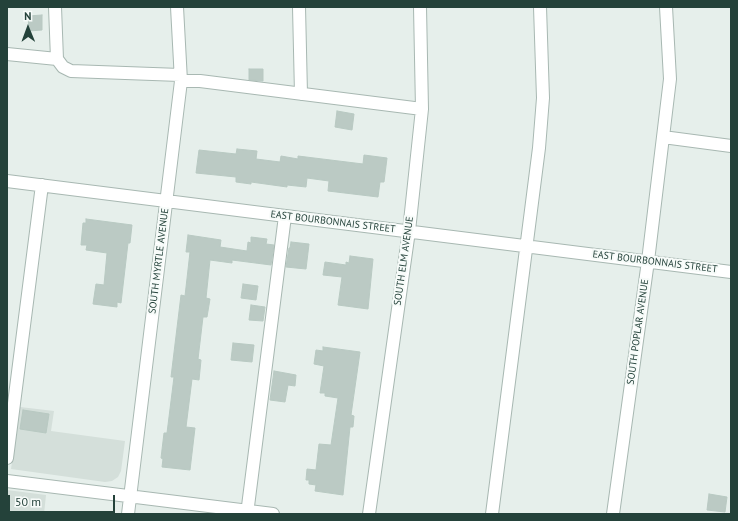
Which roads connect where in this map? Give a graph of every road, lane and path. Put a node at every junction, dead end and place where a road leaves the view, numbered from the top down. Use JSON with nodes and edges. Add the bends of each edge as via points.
{"nodes":[{"id":1,"x":55,"y":7,"type":"edge"},
{"id":2,"x":177,"y":7,"type":"edge"},
{"id":3,"x":299,"y":7,"type":"edge"},
{"id":4,"x":420,"y":7,"type":"edge"},
{"id":5,"x":540,"y":7,"type":"edge"},
{"id":6,"x":666,"y":7,"type":"edge"},
{"id":7,"x":7,"y":54,"type":"edge"},
{"id":8,"x":57,"y":59,"type":"junction"},
{"id":9,"x":180,"y":78,"type":"junction"},
{"id":10,"x":301,"y":94,"type":"junction"},
{"id":11,"x":422,"y":110,"type":"junction"},
{"id":12,"x":663,"y":137,"type":"junction"},
{"id":13,"x":731,"y":146,"type":"edge"},
{"id":14,"x":7,"y":181,"type":"edge"},
{"id":15,"x":42,"y":185,"type":"junction"},
{"id":16,"x":167,"y":201,"type":"junction"},
{"id":17,"x":285,"y":216,"type":"junction"},
{"id":18,"x":409,"y":231,"type":"junction"},
{"id":19,"x":526,"y":246,"type":"junction"},
{"id":20,"x":648,"y":261,"type":"junction"},
{"id":21,"x":731,"y":272,"type":"edge"},
{"id":22,"x":7,"y":458,"type":"edge"},
{"id":23,"x":7,"y":480,"type":"edge"},
{"id":24,"x":130,"y":496,"type":"junction"},
{"id":25,"x":247,"y":512,"type":"edge"},
{"id":26,"x":128,"y":514,"type":"edge"},
{"id":27,"x":273,"y":514,"type":"edge"},
{"id":28,"x":369,"y":514,"type":"edge"},
{"id":29,"x":492,"y":514,"type":"edge"},
{"id":30,"x":613,"y":514,"type":"edge"}],
"edges":[{"from":1,"to":8,"type":"street"},
{"from":2,"to":9,"type":"street","name":"SOUTH MYRTLE AVENUE"},
{"from":3,"to":10,"type":"street"},
{"from":4,"to":11,"type":"street","name":"SOUTH ELM AVENUE"},
{"from":5,"to":19,"type":"street","via":[[542,111]]},
{"from":6,"to":12,"type":"street","name":"SOUTH POPLAR AVENUE","via":[[670,79]]},
{"from":7,"to":8,"type":"street"},
{"from":8,"to":9,"type":"street","via":[[63,67],[71,71]]},
{"from":9,"to":10,"type":"street"},
{"from":9,"to":16,"type":"street","name":"SOUTH MYRTLE AVENUE"},
{"from":10,"to":11,"type":"street"},
{"from":11,"to":18,"type":"street","name":"SOUTH ELM AVENUE"},
{"from":12,"to":13,"type":"street"},
{"from":12,"to":20,"type":"street","name":"SOUTH POPLAR AVENUE"},
{"from":14,"to":15,"type":"street","name":"EAST BOURBONNAIS STREET"},
{"from":15,"to":16,"type":"street","name":"EAST BOURBONNAIS STREET"},
{"from":15,"to":22,"type":"street"},
{"from":16,"to":17,"type":"street","name":"EAST BOURBONNAIS STREET"},
{"from":16,"to":24,"type":"street","name":"SOUTH MYRTLE AVENUE"},
{"from":17,"to":18,"type":"street","name":"EAST BOURBONNAIS STREET"},
{"from":17,"to":25,"type":"street"},
{"from":18,"to":19,"type":"street","name":"EAST BOURBONNAIS STREET"},
{"from":18,"to":28,"type":"street","name":"SOUTH ELM AVENUE"},
{"from":19,"to":20,"type":"street","name":"EAST BOURBONNAIS STREET"},
{"from":19,"to":29,"type":"street"},
{"from":20,"to":21,"type":"street","name":"EAST BOURBONNAIS STREET"},
{"from":20,"to":30,"type":"street","name":"SOUTH POPLAR AVENUE"},
{"from":23,"to":24,"type":"street"},
{"from":24,"to":25,"type":"street"},
{"from":24,"to":26,"type":"street","name":"SOUTH MYRTLE AVENUE"},
{"from":25,"to":27,"type":"street"}]}
